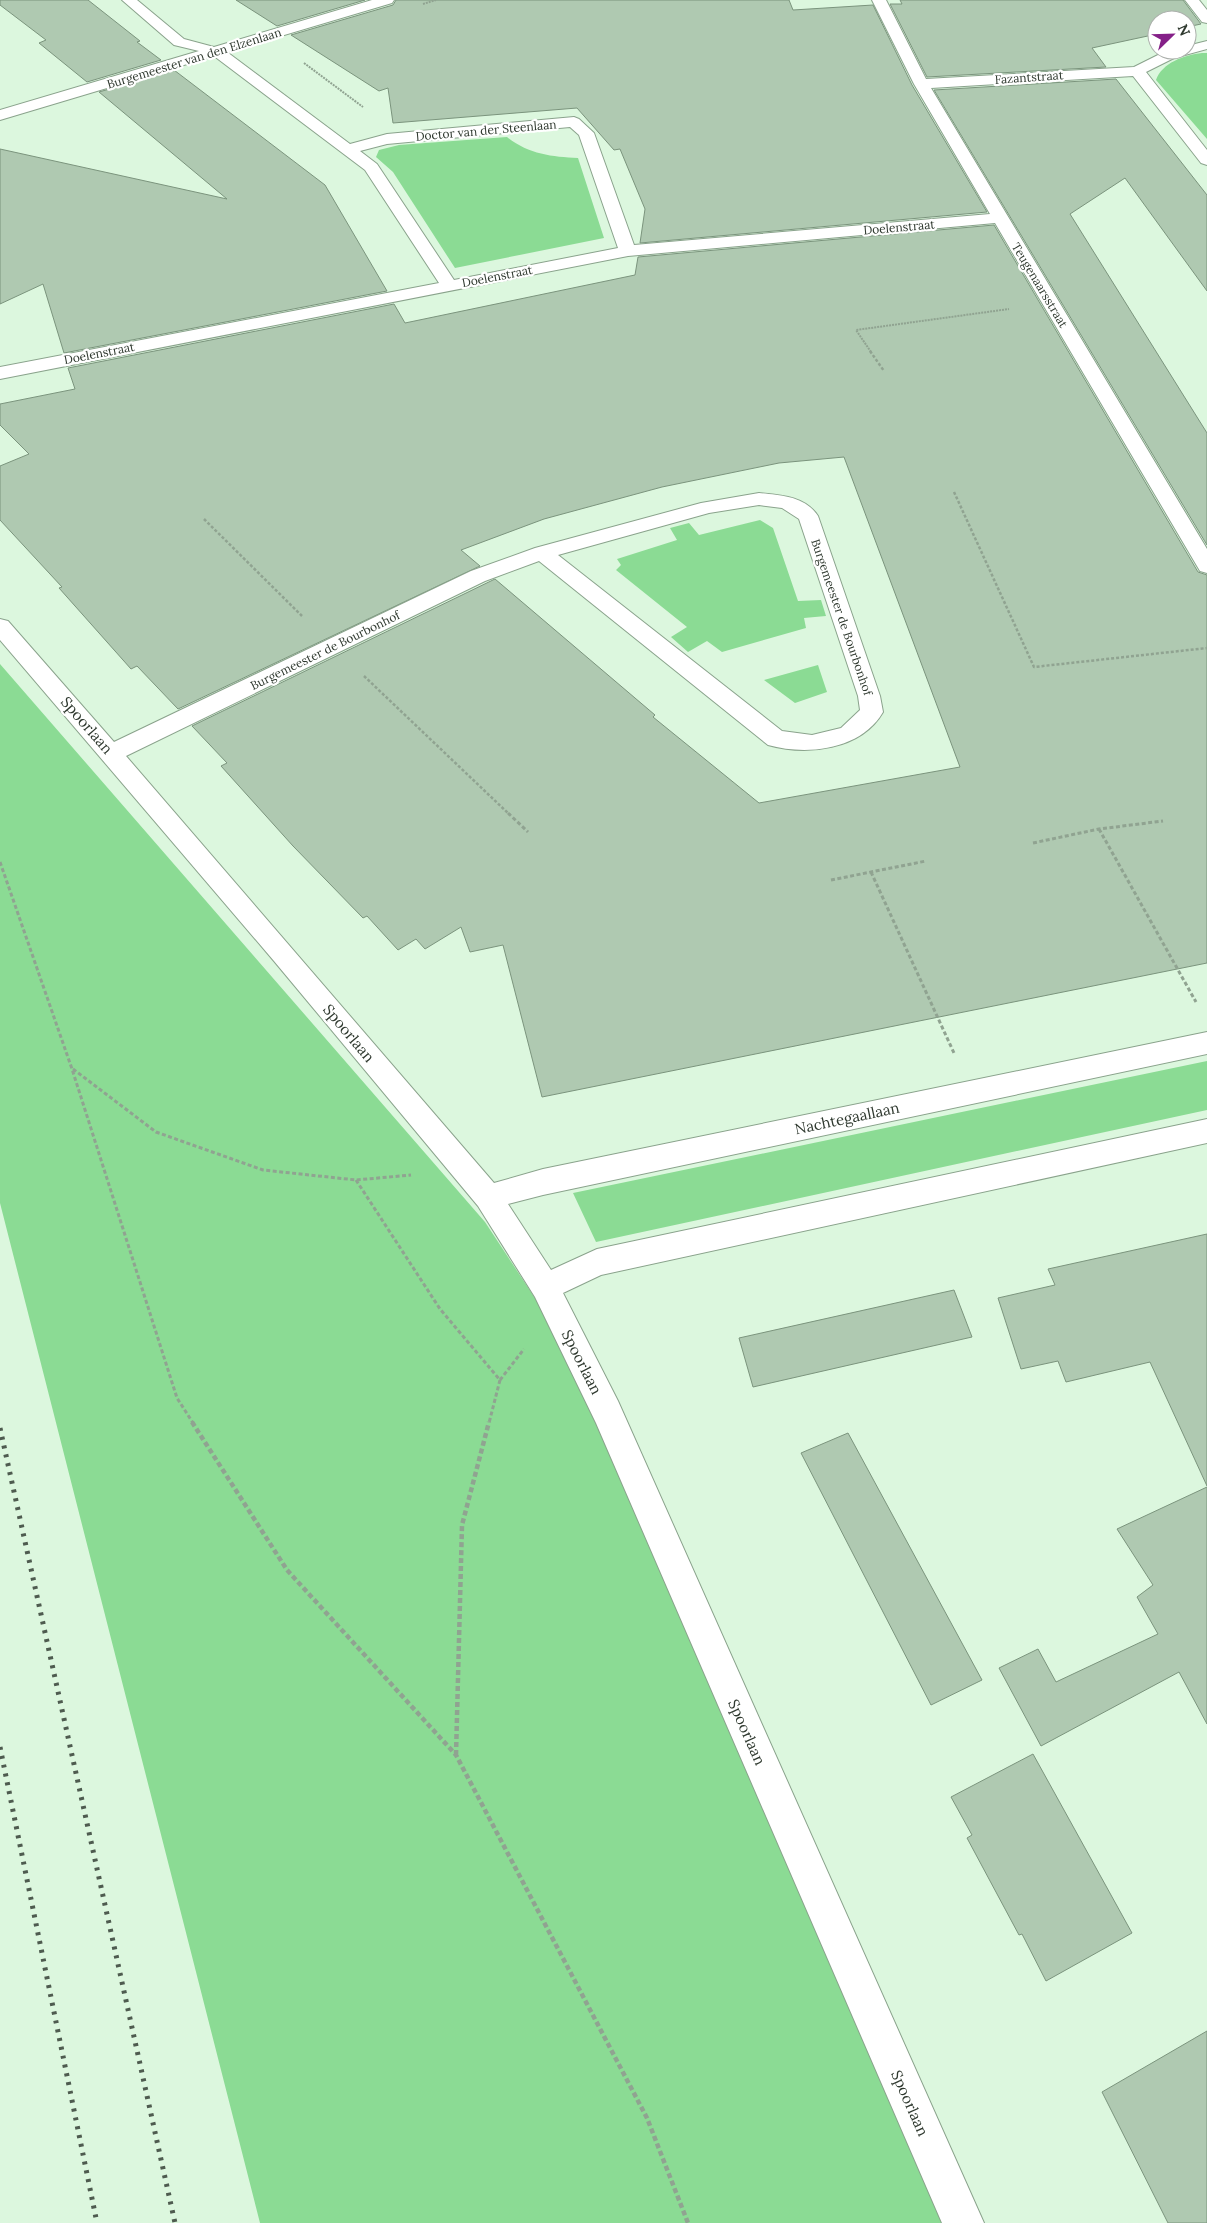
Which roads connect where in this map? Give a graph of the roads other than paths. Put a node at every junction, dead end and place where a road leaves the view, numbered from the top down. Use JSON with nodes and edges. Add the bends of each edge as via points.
{"nodes":[{"id":1,"x":129,"y":0,"type":"edge"},
{"id":2,"x":387,"y":0,"type":"edge"},
{"id":3,"x":879,"y":0,"type":"edge"},
{"id":4,"x":1192,"y":0,"type":"edge"},
{"id":5,"x":1207,"y":19,"type":"edge"},
{"id":6,"x":1207,"y":44,"type":"edge"},
{"id":7,"x":218,"y":52,"type":"junction"},
{"id":8,"x":1137,"y":71,"type":"junction"},
{"id":9,"x":921,"y":84,"type":"junction"},
{"id":10,"x":0,"y":115,"type":"edge"},
{"id":11,"x":349,"y":149,"type":"junction"},
{"id":12,"x":1207,"y":160,"type":"edge"},
{"id":13,"x":1000,"y":218,"type":"junction"},
{"id":14,"x":628,"y":251,"type":"junction"},
{"id":15,"x":448,"y":285,"type":"junction"},
{"id":16,"x":0,"y":373,"type":"edge"},
{"id":17,"x":542,"y":553,"type":"junction"},
{"id":18,"x":1207,"y":566,"type":"edge"},
{"id":19,"x":0,"y":626,"type":"edge"},
{"id":20,"x":112,"y":753,"type":"junction"},
{"id":21,"x":1207,"y":1043,"type":"edge"},
{"id":22,"x":1207,"y":1131,"type":"edge"},
{"id":23,"x":488,"y":1197,"type":"junction"},
{"id":24,"x":545,"y":1287,"type":"junction"},
{"id":25,"x":963,"y":2223,"type":"edge"}],
"edges":[{"from":1,"to":7,"type":"street","via":[[178,42]]},
{"from":2,"to":7,"type":"street","name":"Burgemeester van den Elzenlaan"},
{"from":3,"to":9,"type":"street","name":"Teugenaarsstraat"},
{"from":4,"to":5,"type":"street"},
{"from":6,"to":8,"type":"street","name":"Fazantstraat","via":[[1169,55]]},
{"from":7,"to":10,"type":"street","name":"Burgemeester van den Elzenlaan"},
{"from":7,"to":11,"type":"street"},
{"from":8,"to":9,"type":"street","name":"Fazantstraat"},
{"from":8,"to":12,"type":"street"},
{"from":9,"to":13,"type":"street","name":"Teugenaarsstraat"},
{"from":11,"to":14,"type":"street","name":"Doctor van der Steenlaan","via":[[387,139],[574,122],[586,133]]},
{"from":11,"to":15,"type":"street","via":[[371,167]]},
{"from":13,"to":14,"type":"street","name":"Doelenstraat"},
{"from":13,"to":18,"type":"street","name":"Teugenaarsstraat"},
{"from":14,"to":15,"type":"street","name":"Doelenstraat"},
{"from":15,"to":16,"type":"street","name":"Doelenstraat"},
{"from":17,"to":17,"type":"street","name":"Burgemeester de Bourbonhof","via":[[708,507],[759,499],[787,502],[808,516],[872,712],[848,734],[812,743],[776,739]]},
{"from":17,"to":20,"type":"street","name":"Burgemeester de Bourbonhof","via":[[478,576]]},
{"from":19,"to":20,"type":"street","name":"Spoorlaan"},
{"from":20,"to":23,"type":"street","name":"Spoorlaan"},
{"from":21,"to":23,"type":"street","name":"Nachtegaallaan","via":[[544,1182]]},
{"from":22,"to":24,"type":"street","via":[[597,1262]]},
{"from":23,"to":24,"type":"street","name":"Spoorlaan"},
{"from":24,"to":25,"type":"street","name":"Spoorlaan","via":[[606,1412]]}]}
